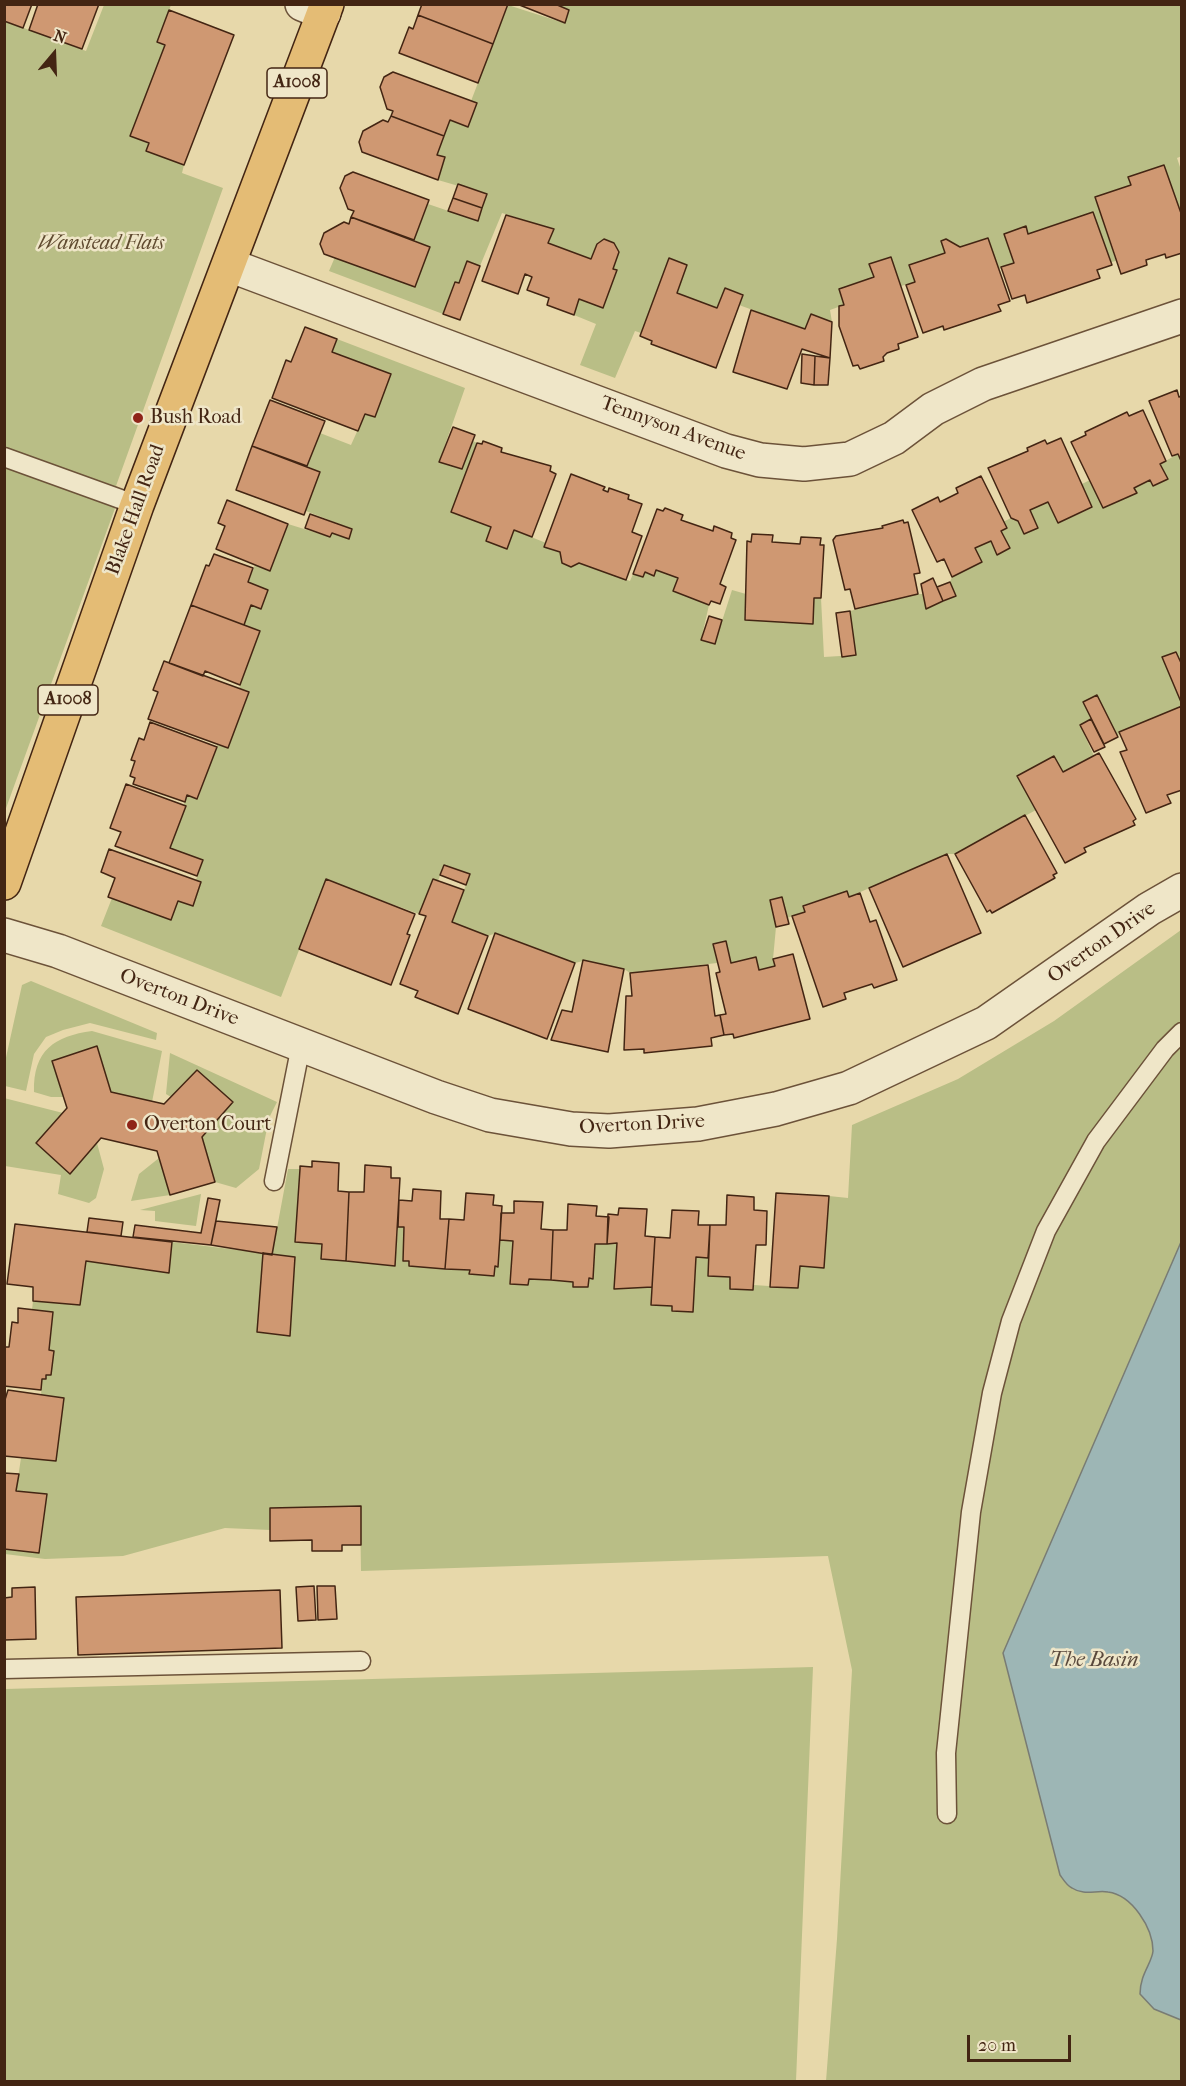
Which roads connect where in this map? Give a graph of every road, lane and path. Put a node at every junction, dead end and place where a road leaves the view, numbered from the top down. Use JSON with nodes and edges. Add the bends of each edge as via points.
{"nodes":[{"id":1,"x":318,"y":7,"type":"edge"},
{"id":2,"x":229,"y":265,"type":"junction"},
{"id":3,"x":1182,"y":316,"type":"edge"},
{"id":4,"x":4,"y":457,"type":"edge"},
{"id":5,"x":137,"y":505,"type":"junction"},
{"id":6,"x":4,"y":883,"type":"edge"},
{"id":7,"x":1182,"y":890,"type":"edge"},
{"id":8,"x":4,"y":935,"type":"edge"},
{"id":9,"x":1182,"y":1032,"type":"edge"},
{"id":10,"x":301,"y":1045,"type":"junction"},
{"id":11,"x":274,"y":1180,"type":"dead end"},
{"id":12,"x":361,"y":1661,"type":"dead end"},
{"id":13,"x":4,"y":1669,"type":"edge"},
{"id":14,"x":947,"y":1814,"type":"dead end"}],
"edges":[{"from":1,"to":2,"type":"main road","name":"Blake Hall Road","number":"A1008"},
{"from":2,"to":3,"type":"street","name":"Tennyson Avenue","via":[[726,451],[760,460],[804,464],[850,459],[894,438],[933,410],[983,384]]},
{"from":2,"to":5,"type":"main road","name":"Blake Hall Road","number":"A1008"},
{"from":4,"to":5,"type":"lane"},
{"from":5,"to":6,"type":"main road","name":"Blake Hall Road","number":"A1008"},
{"from":7,"to":10,"type":"street","name":"Overton Drive","via":[[986,1023],[849,1088],[777,1109],[698,1124],[590,1130],[490,1115]]},
{"from":8,"to":10,"type":"street","name":"Overton Drive","via":[[58,951]]},
{"from":9,"to":14,"type":"lane","via":[[1096,1141],[1046,1231],[1011,1321],[992,1393],[971,1512],[946,1753]]},
{"from":10,"to":11,"type":"lane"},
{"from":12,"to":13,"type":"lane"}]}
